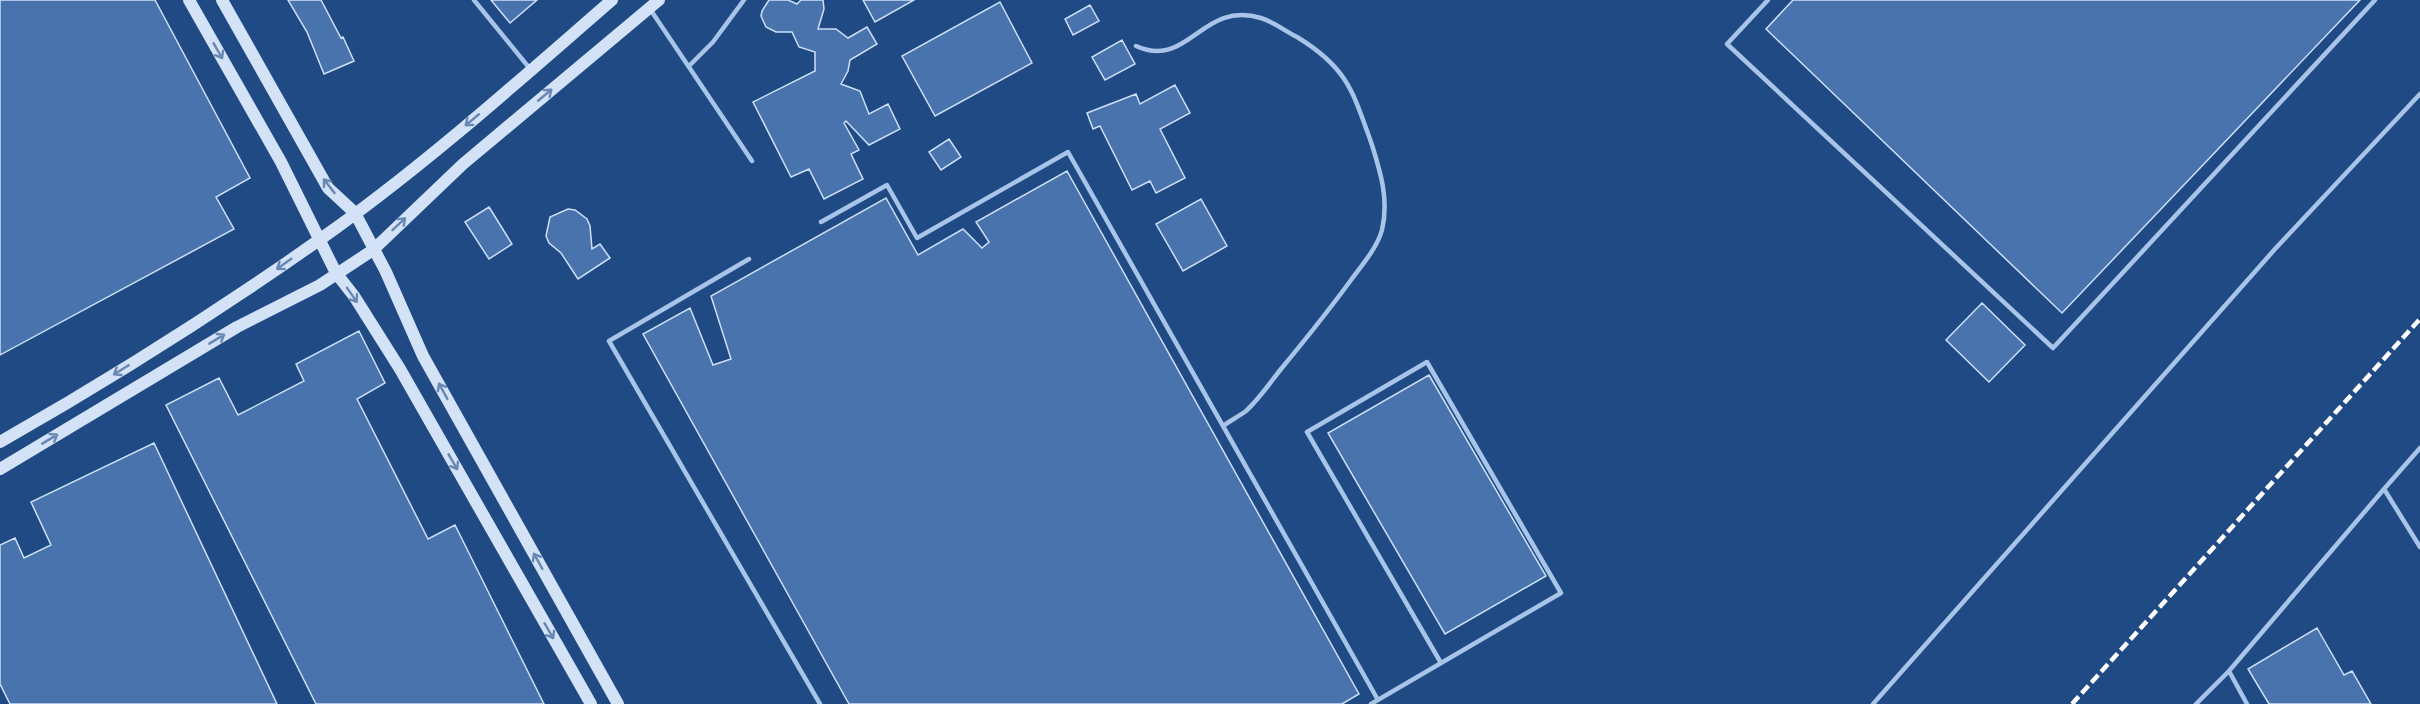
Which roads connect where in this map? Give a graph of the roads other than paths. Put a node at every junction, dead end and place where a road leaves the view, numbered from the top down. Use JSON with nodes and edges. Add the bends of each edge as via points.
{"nodes":[{"id":1,"x":189,"y":0,"type":"edge"},
{"id":2,"x":222,"y":0,"type":"edge"},
{"id":3,"x":474,"y":0,"type":"edge"},
{"id":4,"x":612,"y":0,"type":"edge"},
{"id":5,"x":744,"y":0,"type":"edge"},
{"id":6,"x":1768,"y":0,"type":"edge"},
{"id":7,"x":2375,"y":0,"type":"edge"},
{"id":8,"x":650,"y":3,"type":"edge"},
{"id":9,"x":1136,"y":46,"type":"dead end"},
{"id":10,"x":689,"y":66,"type":"junction"},
{"id":11,"x":531,"y":70,"type":"junction"},
{"id":12,"x":2420,"y":94,"type":"edge"},
{"id":13,"x":752,"y":161,"type":"dead end"},
{"id":14,"x":355,"y":213,"type":"junction"},
{"id":15,"x":821,"y":222,"type":"dead end"},
{"id":16,"x":320,"y":239,"type":"junction"},
{"id":17,"x":373,"y":250,"type":"junction"},
{"id":18,"x":749,"y":259,"type":"dead end"},
{"id":19,"x":336,"y":273,"type":"junction"},
{"id":20,"x":1223,"y":426,"type":"junction"},
{"id":21,"x":0,"y":442,"type":"edge"},
{"id":22,"x":2420,"y":448,"type":"edge"},
{"id":23,"x":0,"y":469,"type":"edge"},
{"id":24,"x":2384,"y":489,"type":"junction"},
{"id":25,"x":2420,"y":547,"type":"edge"},
{"id":26,"x":1441,"y":663,"type":"junction"},
{"id":27,"x":2229,"y":671,"type":"junction"},
{"id":28,"x":1378,"y":700,"type":"junction"},
{"id":29,"x":591,"y":704,"type":"edge"},
{"id":30,"x":618,"y":704,"type":"edge"},
{"id":31,"x":820,"y":704,"type":"edge"},
{"id":32,"x":1371,"y":704,"type":"edge"},
{"id":33,"x":1874,"y":704,"type":"edge"},
{"id":34,"x":2196,"y":704,"type":"edge"},
{"id":35,"x":2247,"y":704,"type":"edge"}],
"edges":[{"from":1,"to":16,"type":"street","one_way":true},
{"from":14,"to":2,"type":"street","one_way":true,"via":[[328,188]]},
{"from":3,"to":11,"type":"lane"},
{"from":4,"to":11,"type":"street"},
{"from":5,"to":10,"type":"lane","via":[[713,42]]},
{"from":6,"to":7,"type":"lane","via":[[1728,44],[2053,348]]},
{"from":8,"to":10,"type":"lane"},
{"from":17,"to":8,"type":"street","one_way":true,"via":[[463,164]]},
{"from":9,"to":20,"type":"lane","via":[[1154,52],[1172,49],[1225,16],[1245,15],[1270,22],[1320,51],[1342,74],[1358,104],[1382,177],[1384,220],[1367,258],[1276,376],[1246,410]]},
{"from":10,"to":13,"type":"lane"},
{"from":11,"to":14,"type":"street","one_way":true},
{"from":12,"to":33,"type":"lane","via":[[2275,249]]},
{"from":14,"to":16,"type":"street"},
{"from":14,"to":17,"type":"street"},
{"from":15,"to":20,"type":"lane","via":[[887,185],[917,238],[1068,152]]},
{"from":16,"to":19,"type":"street"},
{"from":16,"to":21,"type":"street","one_way":true,"via":[[215,312]]},
{"from":17,"to":19,"type":"street"},
{"from":30,"to":17,"type":"street","one_way":true,"via":[[423,356]]},
{"from":18,"to":31,"type":"lane","via":[[609,341]]},
{"from":23,"to":19,"type":"street","one_way":true,"via":[[237,327]]},
{"from":19,"to":29,"type":"street","one_way":true,"via":[[399,369]]},
{"from":20,"to":28,"type":"lane"},
{"from":22,"to":24,"type":"lane"},
{"from":24,"to":25,"type":"lane"},
{"from":24,"to":27,"type":"lane"},
{"from":26,"to":26,"type":"lane","via":[[1561,593],[1427,362],[1307,432]]},
{"from":26,"to":28,"type":"lane"},
{"from":27,"to":34,"type":"lane"},
{"from":27,"to":35,"type":"lane"},
{"from":28,"to":32,"type":"lane"}]}
